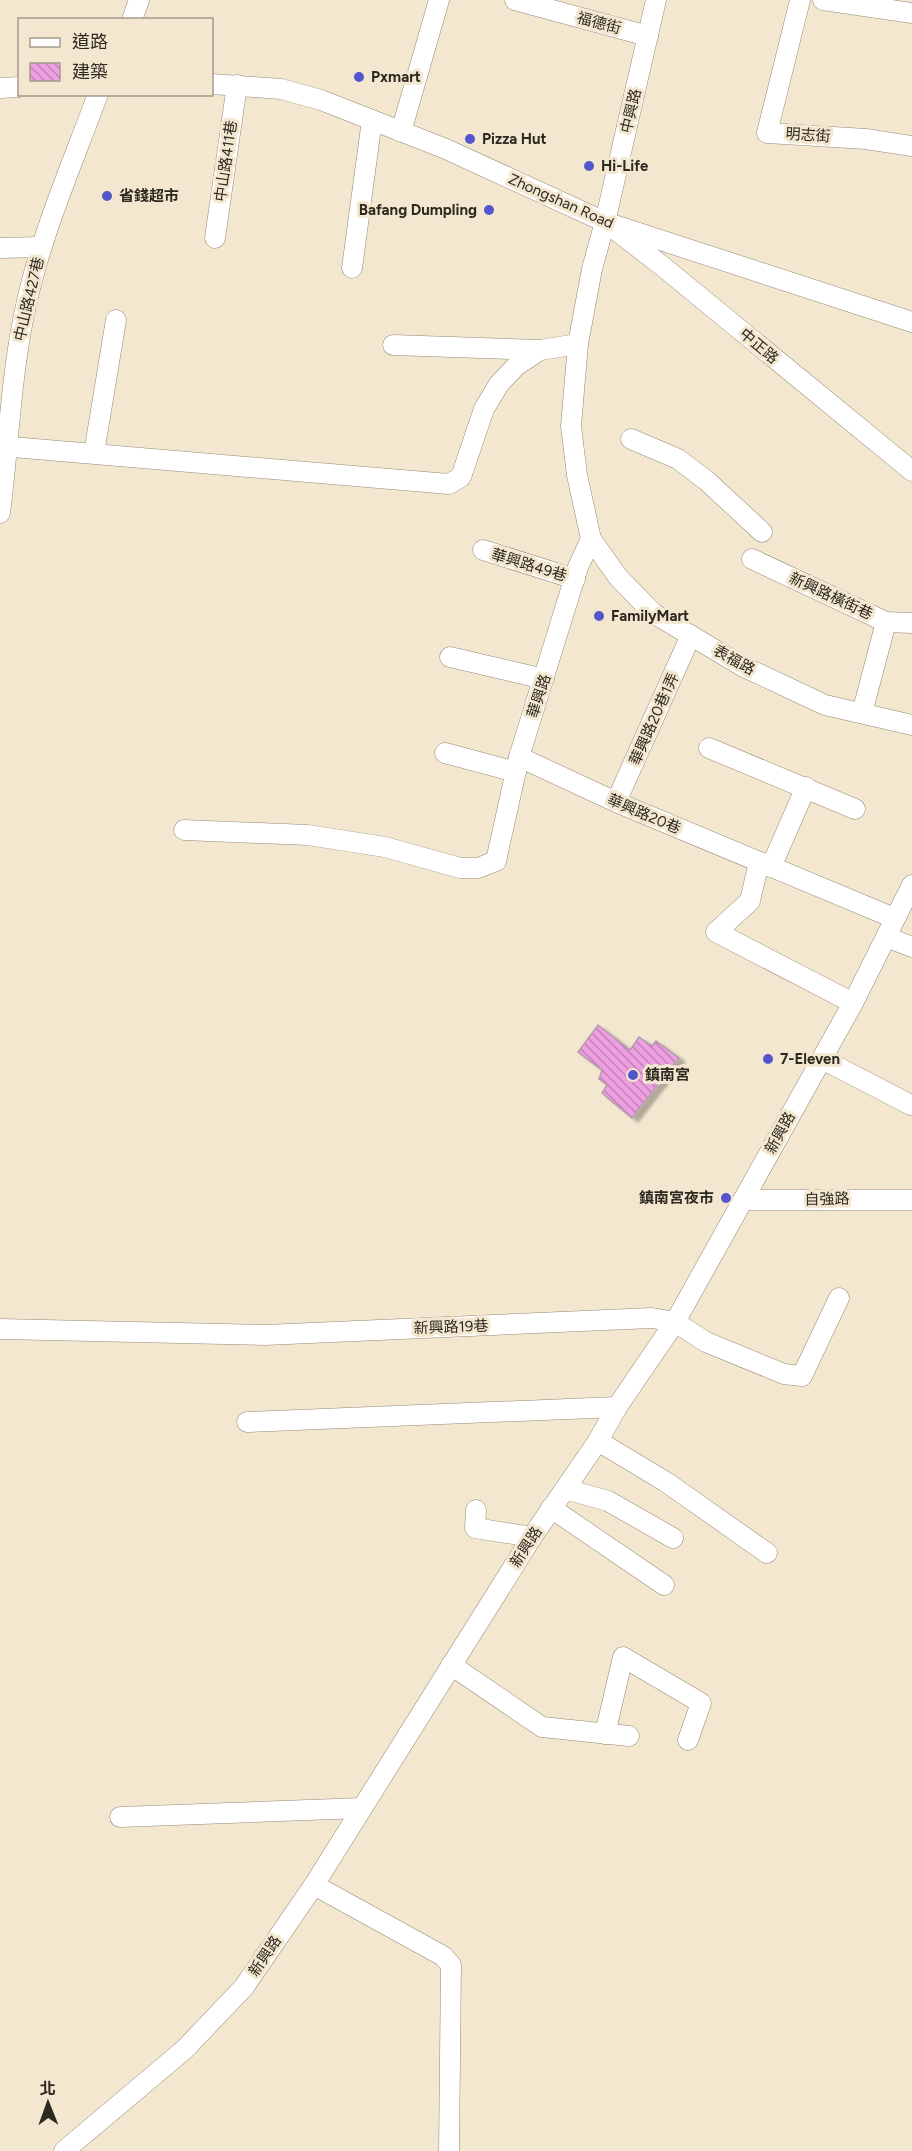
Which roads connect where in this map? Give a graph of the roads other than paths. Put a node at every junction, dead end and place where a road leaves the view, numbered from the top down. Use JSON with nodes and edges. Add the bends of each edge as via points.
{"nodes":[{"id":1,"x":139,"y":0,"type":"edge"},
{"id":2,"x":439,"y":0,"type":"edge"},
{"id":3,"x":515,"y":0,"type":"edge"},
{"id":4,"x":656,"y":0,"type":"edge"},
{"id":5,"x":800,"y":0,"type":"edge"},
{"id":6,"x":823,"y":0,"type":"edge"},
{"id":7,"x":912,"y":13,"type":"edge"},
{"id":8,"x":133,"y":18,"type":"edge"},
{"id":9,"x":648,"y":36,"type":"junction"},
{"id":10,"x":213,"y":84,"type":"edge"},
{"id":11,"x":237,"y":85,"type":"junction"},
{"id":12,"x":18,"y":87,"type":"edge"},
{"id":13,"x":0,"y":88,"type":"edge"},
{"id":14,"x":97,"y":96,"type":"edge"},
{"id":15,"x":372,"y":120,"type":"junction"},
{"id":16,"x":401,"y":132,"type":"junction"},
{"id":17,"x":912,"y":146,"type":"edge"},
{"id":18,"x":605,"y":222,"type":"junction"},
{"id":19,"x":215,"y":238,"type":"dead end"},
{"id":20,"x":41,"y":247,"type":"junction"},
{"id":21,"x":0,"y":248,"type":"edge"},
{"id":22,"x":352,"y":268,"type":"dead end"},
{"id":23,"x":116,"y":320,"type":"dead end"},
{"id":24,"x":912,"y":322,"type":"edge"},
{"id":25,"x":578,"y":344,"type":"junction"},
{"id":26,"x":393,"y":345,"type":"dead end"},
{"id":27,"x":540,"y":350,"type":"junction"},
{"id":28,"x":631,"y":439,"type":"dead end"},
{"id":29,"x":4,"y":446,"type":"edge"},
{"id":30,"x":94,"y":453,"type":"junction"},
{"id":31,"x":912,"y":471,"type":"edge"},
{"id":32,"x":0,"y":513,"type":"edge"},
{"id":33,"x":762,"y":532,"type":"dead end"},
{"id":34,"x":591,"y":539,"type":"junction"},
{"id":35,"x":483,"y":550,"type":"dead end"},
{"id":36,"x":752,"y":559,"type":"dead end"},
{"id":37,"x":574,"y":579,"type":"junction"},
{"id":38,"x":886,"y":622,"type":"junction"},
{"id":39,"x":912,"y":623,"type":"edge"},
{"id":40,"x":691,"y":635,"type":"junction"},
{"id":41,"x":450,"y":657,"type":"dead end"},
{"id":42,"x":544,"y":679,"type":"junction"},
{"id":43,"x":862,"y":713,"type":"junction"},
{"id":44,"x":912,"y":725,"type":"edge"},
{"id":45,"x":709,"y":748,"type":"dead end"},
{"id":46,"x":445,"y":753,"type":"dead end"},
{"id":47,"x":517,"y":764,"type":"junction"},
{"id":48,"x":806,"y":787,"type":"junction"},
{"id":49,"x":616,"y":802,"type":"junction"},
{"id":50,"x":855,"y":809,"type":"dead end"},
{"id":51,"x":184,"y":830,"type":"dead end"},
{"id":52,"x":765,"y":864,"type":"junction"},
{"id":53,"x":912,"y":885,"type":"edge"},
{"id":54,"x":894,"y":918,"type":"junction"},
{"id":55,"x":886,"y":937,"type":"junction"},
{"id":56,"x":912,"y":947,"type":"edge"},
{"id":57,"x":853,"y":1003,"type":"junction"},
{"id":58,"x":822,"y":1059,"type":"junction"},
{"id":59,"x":911,"y":1104,"type":"edge"},
{"id":60,"x":743,"y":1200,"type":"junction"},
{"id":61,"x":912,"y":1200,"type":"edge"},
{"id":62,"x":839,"y":1298,"type":"dead end"},
{"id":63,"x":675,"y":1322,"type":"junction"},
{"id":64,"x":0,"y":1329,"type":"edge"},
{"id":65,"x":617,"y":1407,"type":"junction"},
{"id":66,"x":247,"y":1422,"type":"dead end"},
{"id":67,"x":598,"y":1441,"type":"junction"},
{"id":68,"x":565,"y":1489,"type":"junction"},
{"id":69,"x":551,"y":1509,"type":"junction"},
{"id":70,"x":476,"y":1510,"type":"dead end"},
{"id":71,"x":532,"y":1537,"type":"junction"},
{"id":72,"x":674,"y":1538,"type":"dead end"},
{"id":73,"x":767,"y":1553,"type":"dead end"},
{"id":74,"x":664,"y":1586,"type":"dead end"},
{"id":75,"x":451,"y":1665,"type":"junction"},
{"id":76,"x":605,"y":1734,"type":"junction"},
{"id":77,"x":628,"y":1736,"type":"dead end"},
{"id":78,"x":688,"y":1740,"type":"dead end"},
{"id":79,"x":362,"y":1808,"type":"junction"},
{"id":80,"x":120,"y":1816,"type":"dead end"},
{"id":81,"x":314,"y":1885,"type":"junction"},
{"id":82,"x":64,"y":2151,"type":"edge"},
{"id":83,"x":449,"y":2151,"type":"edge"}],
"edges":[{"from":1,"to":8,"type":"street"},
{"from":2,"to":16,"type":"street"},
{"from":3,"to":9,"type":"street","name":"福德街"},
{"from":4,"to":9,"type":"street","name":"中興路"},
{"from":5,"to":17,"type":"street","name":"明志街","via":[[767,133]]},
{"from":6,"to":7,"type":"street"},
{"from":9,"to":18,"type":"street","name":"中興路"},
{"from":10,"to":11,"type":"street","name":"Zhongshan Road"},
{"from":11,"to":15,"type":"street","name":"Zhongshan Road","via":[[281,89]]},
{"from":11,"to":19,"type":"street","name":"中山路411巷"},
{"from":12,"to":13,"type":"street"},
{"from":14,"to":20,"type":"street","name":"中山路427巷"},
{"from":15,"to":16,"type":"street","name":"Zhongshan Road"},
{"from":15,"to":22,"type":"street"},
{"from":16,"to":18,"type":"street","name":"Zhongshan Road"},
{"from":18,"to":24,"type":"street","name":"Zhongshan Road"},
{"from":18,"to":25,"type":"street"},
{"from":18,"to":31,"type":"street","name":"中正路"},
{"from":20,"to":21,"type":"street"},
{"from":20,"to":29,"type":"street","name":"中山路427巷","via":[[18,346]]},
{"from":23,"to":30,"type":"street"},
{"from":25,"to":27,"type":"street"},
{"from":25,"to":34,"type":"street","via":[[571,426]]},
{"from":26,"to":27,"type":"street"},
{"from":27,"to":30,"type":"street","via":[[516,366],[499,384],[484,410],[461,477],[449,484]]},
{"from":28,"to":33,"type":"street","via":[[678,459]]},
{"from":29,"to":30,"type":"street"},
{"from":29,"to":32,"type":"street","name":"中山路427巷"},
{"from":34,"to":37,"type":"street","name":"華興路"},
{"from":34,"to":40,"type":"street","name":"表福路","via":[[618,577],[653,613]]},
{"from":35,"to":37,"type":"street","name":"華興路49巷"},
{"from":36,"to":38,"type":"street","name":"新興路橫街巷"},
{"from":37,"to":42,"type":"street","name":"華興路"},
{"from":38,"to":39,"type":"street","name":"新興路橫街巷"},
{"from":38,"to":43,"type":"street"},
{"from":40,"to":43,"type":"street","name":"表福路","via":[[742,666],[825,705]]},
{"from":40,"to":49,"type":"street","name":"華興路20巷1弄"},
{"from":41,"to":42,"type":"street"},
{"from":42,"to":47,"type":"street","name":"華興路"},
{"from":43,"to":44,"type":"street","name":"表福路"},
{"from":45,"to":48,"type":"street"},
{"from":46,"to":47,"type":"street","name":"華興路20巷"},
{"from":47,"to":49,"type":"street","name":"華興路20巷"},
{"from":47,"to":51,"type":"street","name":"華興路","via":[[496,861],[478,868],[460,868],[385,848],[308,835]]},
{"from":48,"to":50,"type":"street"},
{"from":48,"to":52,"type":"street"},
{"from":49,"to":52,"type":"street","name":"華興路20巷"},
{"from":52,"to":54,"type":"street","name":"華興路20巷"},
{"from":52,"to":57,"type":"street","via":[[750,901],[716,932]]},
{"from":53,"to":54,"type":"street","name":"新興路"},
{"from":54,"to":55,"type":"street","name":"新興路"},
{"from":55,"to":56,"type":"street"},
{"from":55,"to":57,"type":"street","name":"新興路"},
{"from":57,"to":58,"type":"street","name":"新興路"},
{"from":58,"to":59,"type":"street"},
{"from":58,"to":60,"type":"street","name":"新興路"},
{"from":60,"to":61,"type":"street","name":"自強路"},
{"from":60,"to":63,"type":"street","name":"新興路"},
{"from":62,"to":63,"type":"street","name":"新興路19巷","via":[[802,1376],[784,1374],[706,1342]]},
{"from":63,"to":64,"type":"street","name":"新興路19巷","via":[[652,1318],[265,1335]]},
{"from":63,"to":65,"type":"street","name":"新興路"},
{"from":65,"to":66,"type":"street"},
{"from":65,"to":67,"type":"street","name":"新興路"},
{"from":67,"to":68,"type":"street","name":"新興路"},
{"from":67,"to":73,"type":"street","via":[[666,1482]]},
{"from":68,"to":69,"type":"street","name":"新興路"},
{"from":68,"to":72,"type":"street","via":[[608,1501]]},
{"from":69,"to":71,"type":"street","name":"新興路"},
{"from":69,"to":74,"type":"street"},
{"from":70,"to":71,"type":"street","via":[[475,1528]]},
{"from":71,"to":75,"type":"street","name":"新興路"},
{"from":75,"to":76,"type":"street","via":[[542,1727]]},
{"from":75,"to":79,"type":"street","name":"新興路"},
{"from":76,"to":77,"type":"street"},
{"from":76,"to":78,"type":"street","via":[[622,1657],[701,1703]]},
{"from":79,"to":80,"type":"street"},
{"from":79,"to":81,"type":"street","name":"新興路"},
{"from":81,"to":82,"type":"street","name":"新興路","via":[[244,1987],[184,2049]]},
{"from":81,"to":83,"type":"street","via":[[443,1956],[451,1965]]}]}
